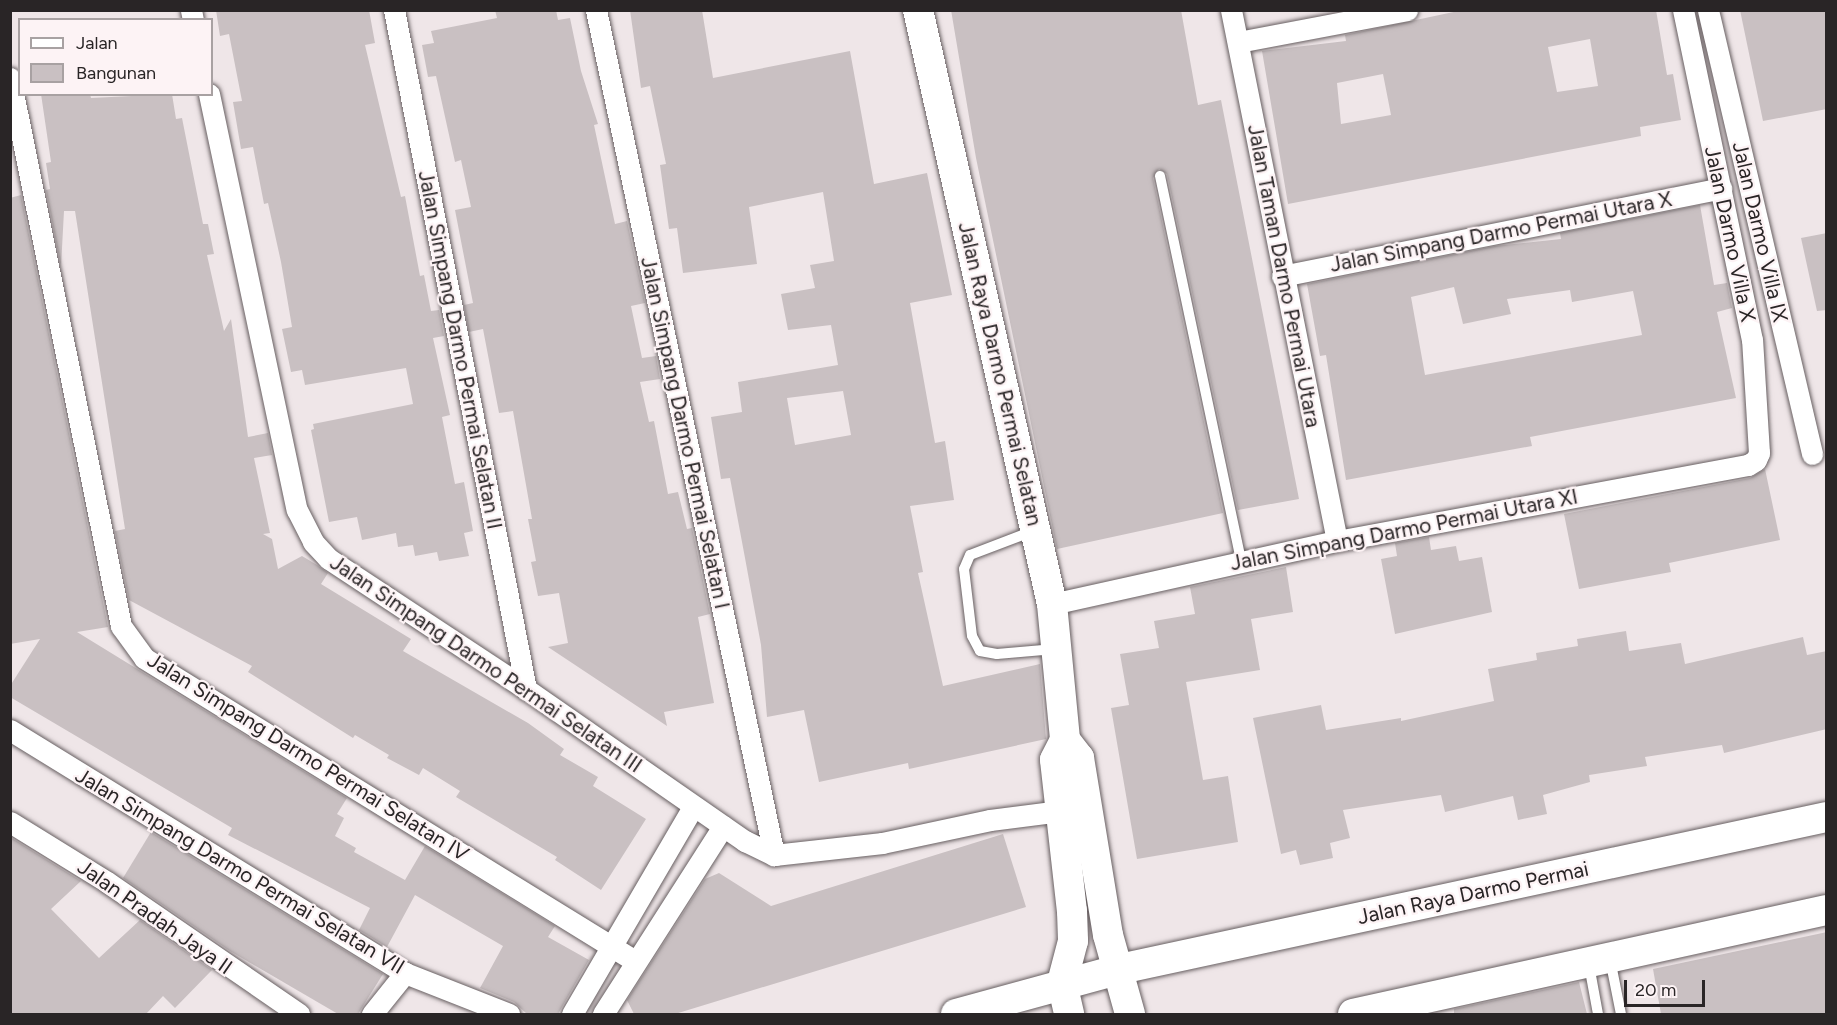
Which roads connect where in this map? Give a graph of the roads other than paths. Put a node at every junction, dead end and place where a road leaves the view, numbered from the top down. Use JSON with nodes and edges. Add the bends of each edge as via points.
{"nodes":[{"id":1,"x":394,"y":10,"type":"edge"},
{"id":2,"x":596,"y":10,"type":"edge"},
{"id":3,"x":918,"y":10,"type":"edge"},
{"id":4,"x":1231,"y":10,"type":"edge"},
{"id":5,"x":1407,"y":10,"type":"edge"},
{"id":6,"x":1683,"y":10,"type":"edge"},
{"id":7,"x":1708,"y":10,"type":"edge"},
{"id":8,"x":1238,"y":42,"type":"junction"},
{"id":9,"x":10,"y":78,"type":"edge"},
{"id":10,"x":209,"y":96,"type":"edge"},
{"id":11,"x":19,"y":156,"type":"edge"},
{"id":12,"x":1160,"y":176,"type":"dead end"},
{"id":13,"x":1721,"y":188,"type":"junction"},
{"id":14,"x":1282,"y":276,"type":"junction"},
{"id":15,"x":1812,"y":454,"type":"dead end"},
{"id":16,"x":1756,"y":460,"type":"joint"},
{"id":17,"x":1036,"y":530,"type":"junction"},
{"id":18,"x":1337,"y":541,"type":"junction"},
{"id":19,"x":1241,"y":562,"type":"junction"},
{"id":20,"x":1052,"y":604,"type":"junction"},
{"id":21,"x":1059,"y":648,"type":"junction"},
{"id":22,"x":526,"y":689,"type":"junction"},
{"id":23,"x":10,"y":730,"type":"edge"},
{"id":24,"x":1065,"y":740,"type":"junction"},
{"id":25,"x":693,"y":807,"type":"junction"},
{"id":26,"x":1060,"y":811,"type":"junction"},
{"id":27,"x":1827,"y":817,"type":"edge"},
{"id":28,"x":10,"y":822,"type":"edge"},
{"id":29,"x":723,"y":826,"type":"junction"},
{"id":30,"x":774,"y":855,"type":"junction"},
{"id":31,"x":1827,"y":910,"type":"edge"},
{"id":32,"x":1827,"y":919,"type":"edge"},
{"id":33,"x":611,"y":946,"type":"junction"},
{"id":34,"x":635,"y":961,"type":"junction"},
{"id":35,"x":1600,"y":964,"type":"junction"},
{"id":36,"x":1120,"y":969,"type":"junction"},
{"id":37,"x":405,"y":973,"type":"junction"},
{"id":38,"x":1062,"y":983,"type":"junction"},
{"id":39,"x":299,"y":1014,"type":"edge"},
{"id":40,"x":372,"y":1014,"type":"edge"},
{"id":41,"x":509,"y":1014,"type":"edge"},
{"id":42,"x":572,"y":1014,"type":"edge"},
{"id":43,"x":603,"y":1014,"type":"edge"},
{"id":44,"x":956,"y":1014,"type":"edge"},
{"id":45,"x":1069,"y":1014,"type":"edge"},
{"id":46,"x":1130,"y":1014,"type":"edge"},
{"id":47,"x":1353,"y":1014,"type":"edge"},
{"id":48,"x":1382,"y":1014,"type":"edge"},
{"id":49,"x":1598,"y":1014,"type":"edge"},
{"id":50,"x":1621,"y":1014,"type":"edge"}],
"edges":[{"from":1,"to":22,"type":"street","name":"Jalan Simpang Darmo Permai Selatan II"},
{"from":2,"to":30,"type":"street","name":"Jalan Simpang Darmo Permai Selatan I"},
{"from":3,"to":17,"type":"street","name":"Jalan Raya Darmo Permai Selatan"},
{"from":4,"to":8,"type":"street","name":"Jalan Taman Darmo Permai Utara"},
{"from":5,"to":8,"type":"street"},
{"from":6,"to":13,"type":"street","name":"Jalan Darmo Villa X"},
{"from":7,"to":15,"type":"street","name":"Jalan Darmo Villa IX"},
{"from":8,"to":14,"type":"street","name":"Jalan Taman Darmo Permai Utara"},
{"from":9,"to":11,"type":"street","name":"Jalan Simpang Darmo Permai Selatan IV"},
{"from":10,"to":22,"type":"street","name":"Jalan Simpang Darmo Permai Selatan III","via":[[297,510],[313,542],[329,559]]},
{"from":11,"to":33,"type":"street","name":"Jalan Simpang Darmo Permai Selatan IV","via":[[121,626],[144,658]]},
{"from":12,"to":19,"type":"lane"},
{"from":13,"to":14,"type":"street","name":"Jalan Simpang Darmo Permai Utara X"},
{"from":13,"to":16,"type":"street","name":"Jalan Darmo Villa X","via":[[1752,340],[1759,453]]},
{"from":14,"to":18,"type":"street","name":"Jalan Taman Darmo Permai Utara"},
{"from":16,"to":18,"type":"street","name":"Jalan Simpang Darmo Permai Utara XI","via":[[1748,465]]},
{"from":17,"to":20,"type":"street","name":"Jalan Raya Darmo Permai Selatan"},
{"from":17,"to":21,"type":"lane","via":[[970,555],[964,569],[972,636],[980,651],[997,654]]},
{"from":18,"to":19,"type":"street","name":"Jalan Simpang Darmo Permai Utara XI"},
{"from":19,"to":20,"type":"street","name":"Jalan Simpang Darmo Permai Utara XI"},
{"from":20,"to":21,"type":"street","name":"Jalan Raya Darmo Permai Selatan"},
{"from":21,"to":24,"type":"street","name":"Jalan Raya Darmo Permai Selatan"},
{"from":22,"to":25,"type":"street","name":"Jalan Simpang Darmo Permai Selatan III"},
{"from":23,"to":37,"type":"street","name":"Jalan Simpang Darmo Permai Selatan VII"},
{"from":24,"to":26,"type":"street","name":"Jalan Raya Darmo Permai Selatan","via":[[1055,760]]},
{"from":24,"to":36,"type":"street","name":"Jalan Raya Darmo Permai Selatan","via":[[1079,758],[1108,935]]},
{"from":25,"to":29,"type":"street","name":"Jalan Simpang Darmo Permai Selatan III"},
{"from":25,"to":33,"type":"street"},
{"from":26,"to":30,"type":"street","via":[[990,820],[882,843]]},
{"from":26,"to":38,"type":"street","name":"Jalan Raya Darmo Permai Selatan","via":[[1073,941]]},
{"from":27,"to":36,"type":"street","name":"Jalan Raya Darmo Permai"},
{"from":28,"to":39,"type":"street","name":"Jalan Pradah Jaya II","via":[[107,882]]},
{"from":29,"to":30,"type":"street","name":"Jalan Simpang Darmo Permai Selatan III"},
{"from":29,"to":34,"type":"street"},
{"from":31,"to":35,"type":"street"},
{"from":32,"to":35,"type":"lane"},
{"from":33,"to":34,"type":"street","name":"Jalan Simpang Darmo Permai Selatan IV"},
{"from":33,"to":42,"type":"street"},
{"from":34,"to":43,"type":"street"},
{"from":35,"to":47,"type":"street"},
{"from":35,"to":48,"type":"lane"},
{"from":35,"to":49,"type":"lane"},
{"from":35,"to":50,"type":"lane"},
{"from":36,"to":38,"type":"street","name":"Jalan Raya Darmo Permai"},
{"from":36,"to":46,"type":"street","name":"Jalan Raya Darmo Permai Selatan"},
{"from":37,"to":40,"type":"street"},
{"from":37,"to":41,"type":"street","name":"Jalan Simpang Darmo Permai Selatan VII"},
{"from":38,"to":44,"type":"street","name":"Jalan Raya Darmo Permai"},
{"from":38,"to":45,"type":"street"}]}
